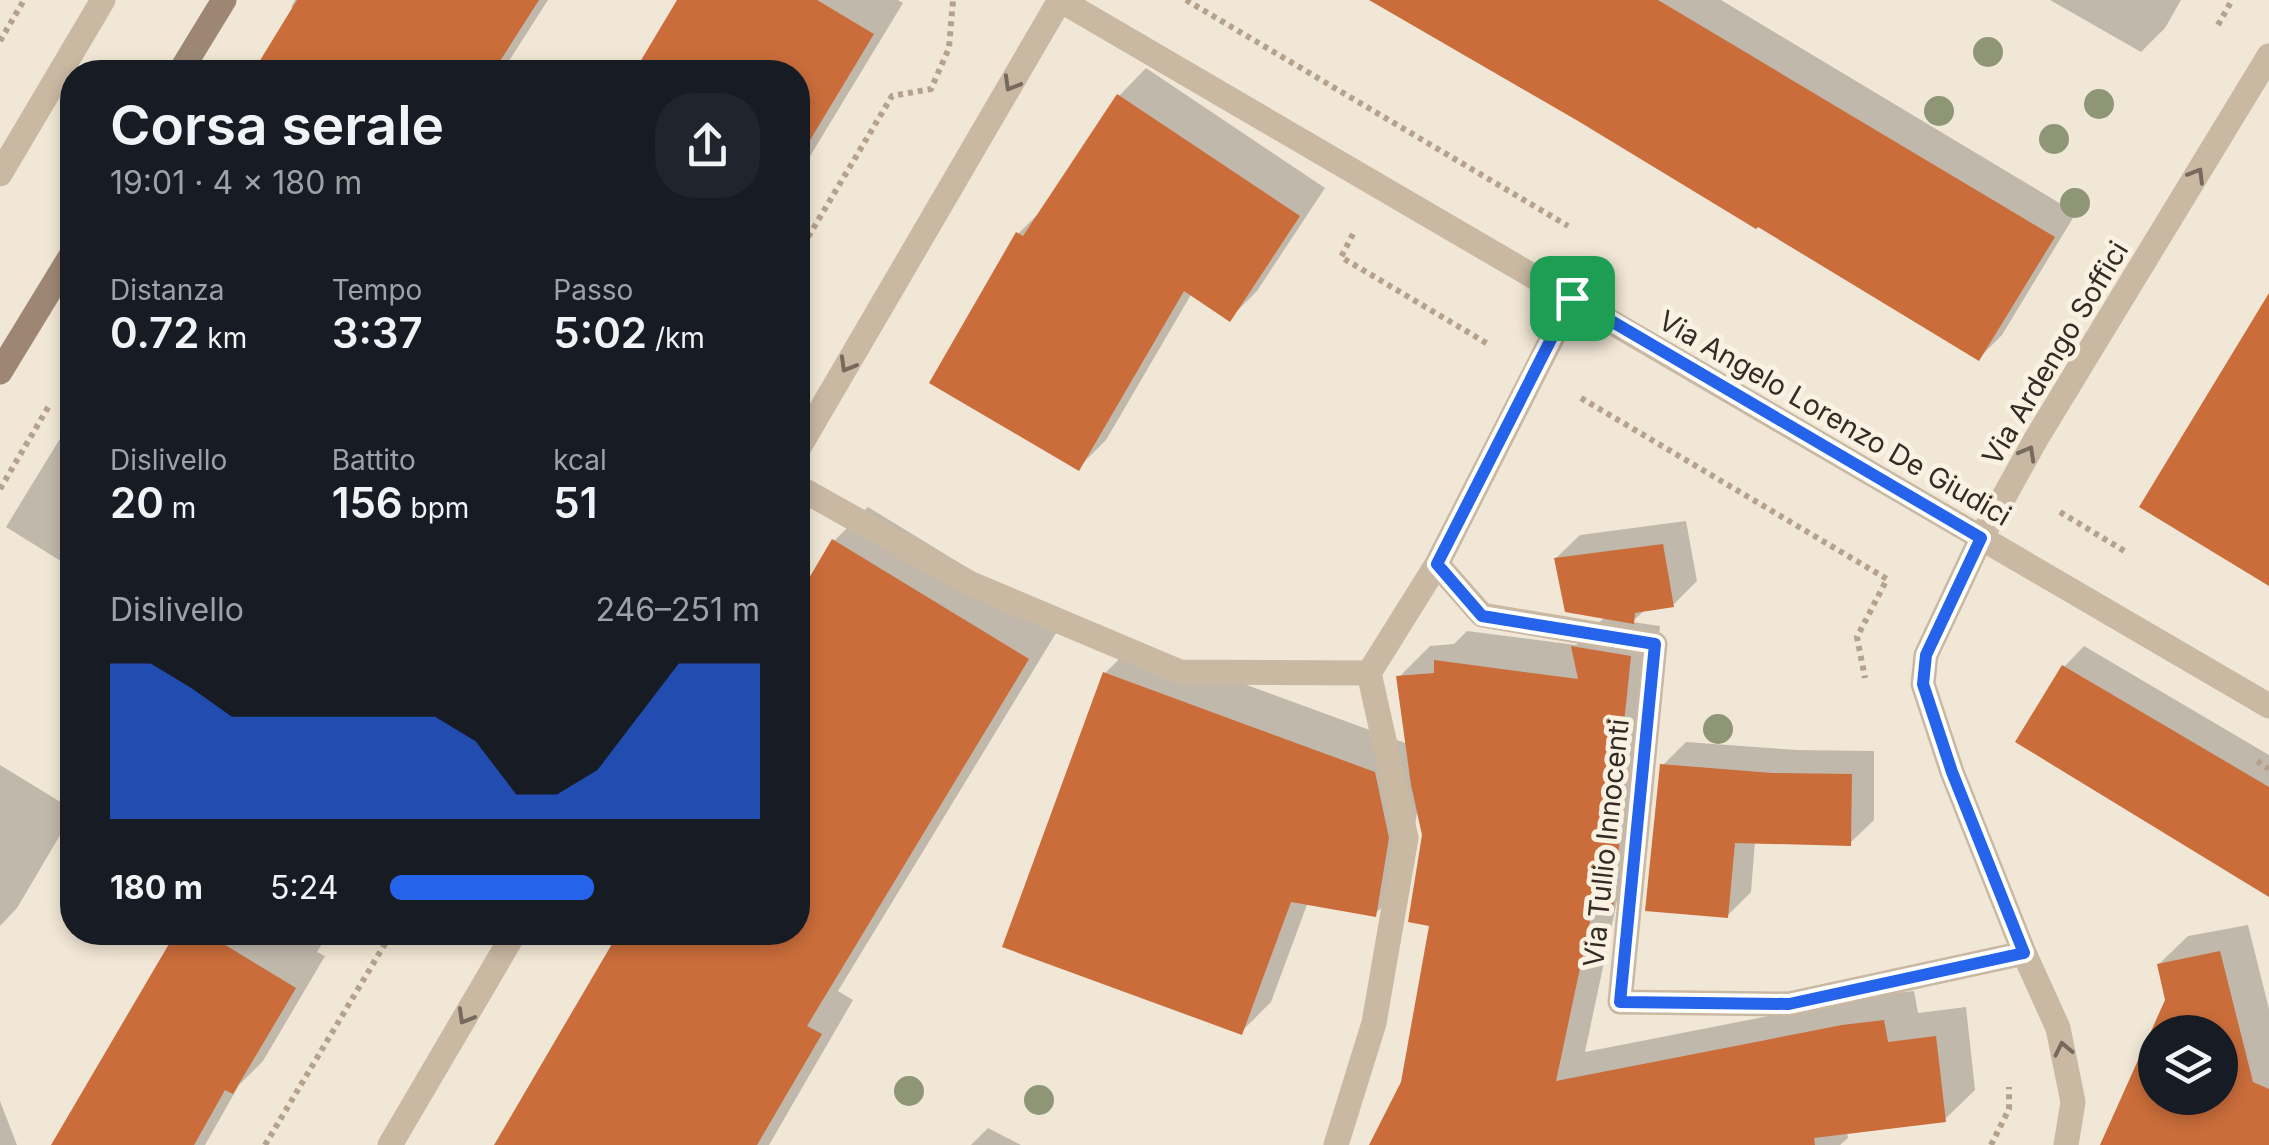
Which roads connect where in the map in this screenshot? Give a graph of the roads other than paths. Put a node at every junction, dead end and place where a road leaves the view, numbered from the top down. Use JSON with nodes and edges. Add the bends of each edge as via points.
{"nodes":[{"id":1,"x":104,"y":0,"type":"edge"},
{"id":2,"x":224,"y":0,"type":"edge"},
{"id":3,"x":1060,"y":0,"type":"edge"},
{"id":4,"x":2269,"y":56,"type":"edge"},
{"id":5,"x":68,"y":60,"type":"edge"},
{"id":6,"x":187,"y":60,"type":"edge"},
{"id":7,"x":60,"y":74,"type":"edge"},
{"id":8,"x":0,"y":174,"type":"edge"},
{"id":9,"x":60,"y":274,"type":"edge"},
{"id":10,"x":1572,"y":298,"type":"junction"},
{"id":11,"x":0,"y":372,"type":"edge"},
{"id":12,"x":810,"y":428,"type":"edge"},
{"id":13,"x":810,"y":494,"type":"edge"},
{"id":14,"x":1981,"y":538,"type":"junction"},
{"id":15,"x":1437,"y":564,"type":"junction"},
{"id":16,"x":1368,"y":672,"type":"junction"},
{"id":17,"x":2269,"y":706,"type":"edge"},
{"id":18,"x":507,"y":945,"type":"edge"},
{"id":19,"x":2024,"y":953,"type":"junction"},
{"id":20,"x":390,"y":1145,"type":"edge"},
{"id":21,"x":1336,"y":1145,"type":"edge"},
{"id":22,"x":2066,"y":1145,"type":"edge"}],
"edges":[{"from":1,"to":5,"type":"street"},
{"from":2,"to":6,"type":"main road"},
{"from":3,"to":10,"type":"street","name":"Via Angelo Lorenzo De Giudici"},
{"from":3,"to":12,"type":"street","one_way":true},
{"from":14,"to":4,"type":"street","name":"Via Ardengo Soffici","one_way":true},
{"from":7,"to":8,"type":"street"},
{"from":9,"to":11,"type":"main road"},
{"from":10,"to":14,"type":"street","name":"Via Angelo Lorenzo De Giudici"},
{"from":10,"to":15,"type":"street"},
{"from":13,"to":16,"type":"street","via":[[969,582],[1180,672]]},
{"from":14,"to":17,"type":"street","name":"Via Angelo Lorenzo De Giudici"},
{"from":14,"to":19,"type":"street","name":"Via Ardengo Soffici","via":[[1926,655],[1923,684]]},
{"from":15,"to":16,"type":"street"},
{"from":15,"to":19,"type":"street","name":"Via Tullio Innocenti","via":[[1482,616],[1655,644],[1620,1002],[1789,1004]]},
{"from":16,"to":21,"type":"street","via":[[1406,838],[1374,1023]]},
{"from":18,"to":20,"type":"street","one_way":true},
{"from":22,"to":19,"type":"street","name":"Via Ardengo Soffici","one_way":true,"via":[[2074,1102],[2058,1028]]}]}
